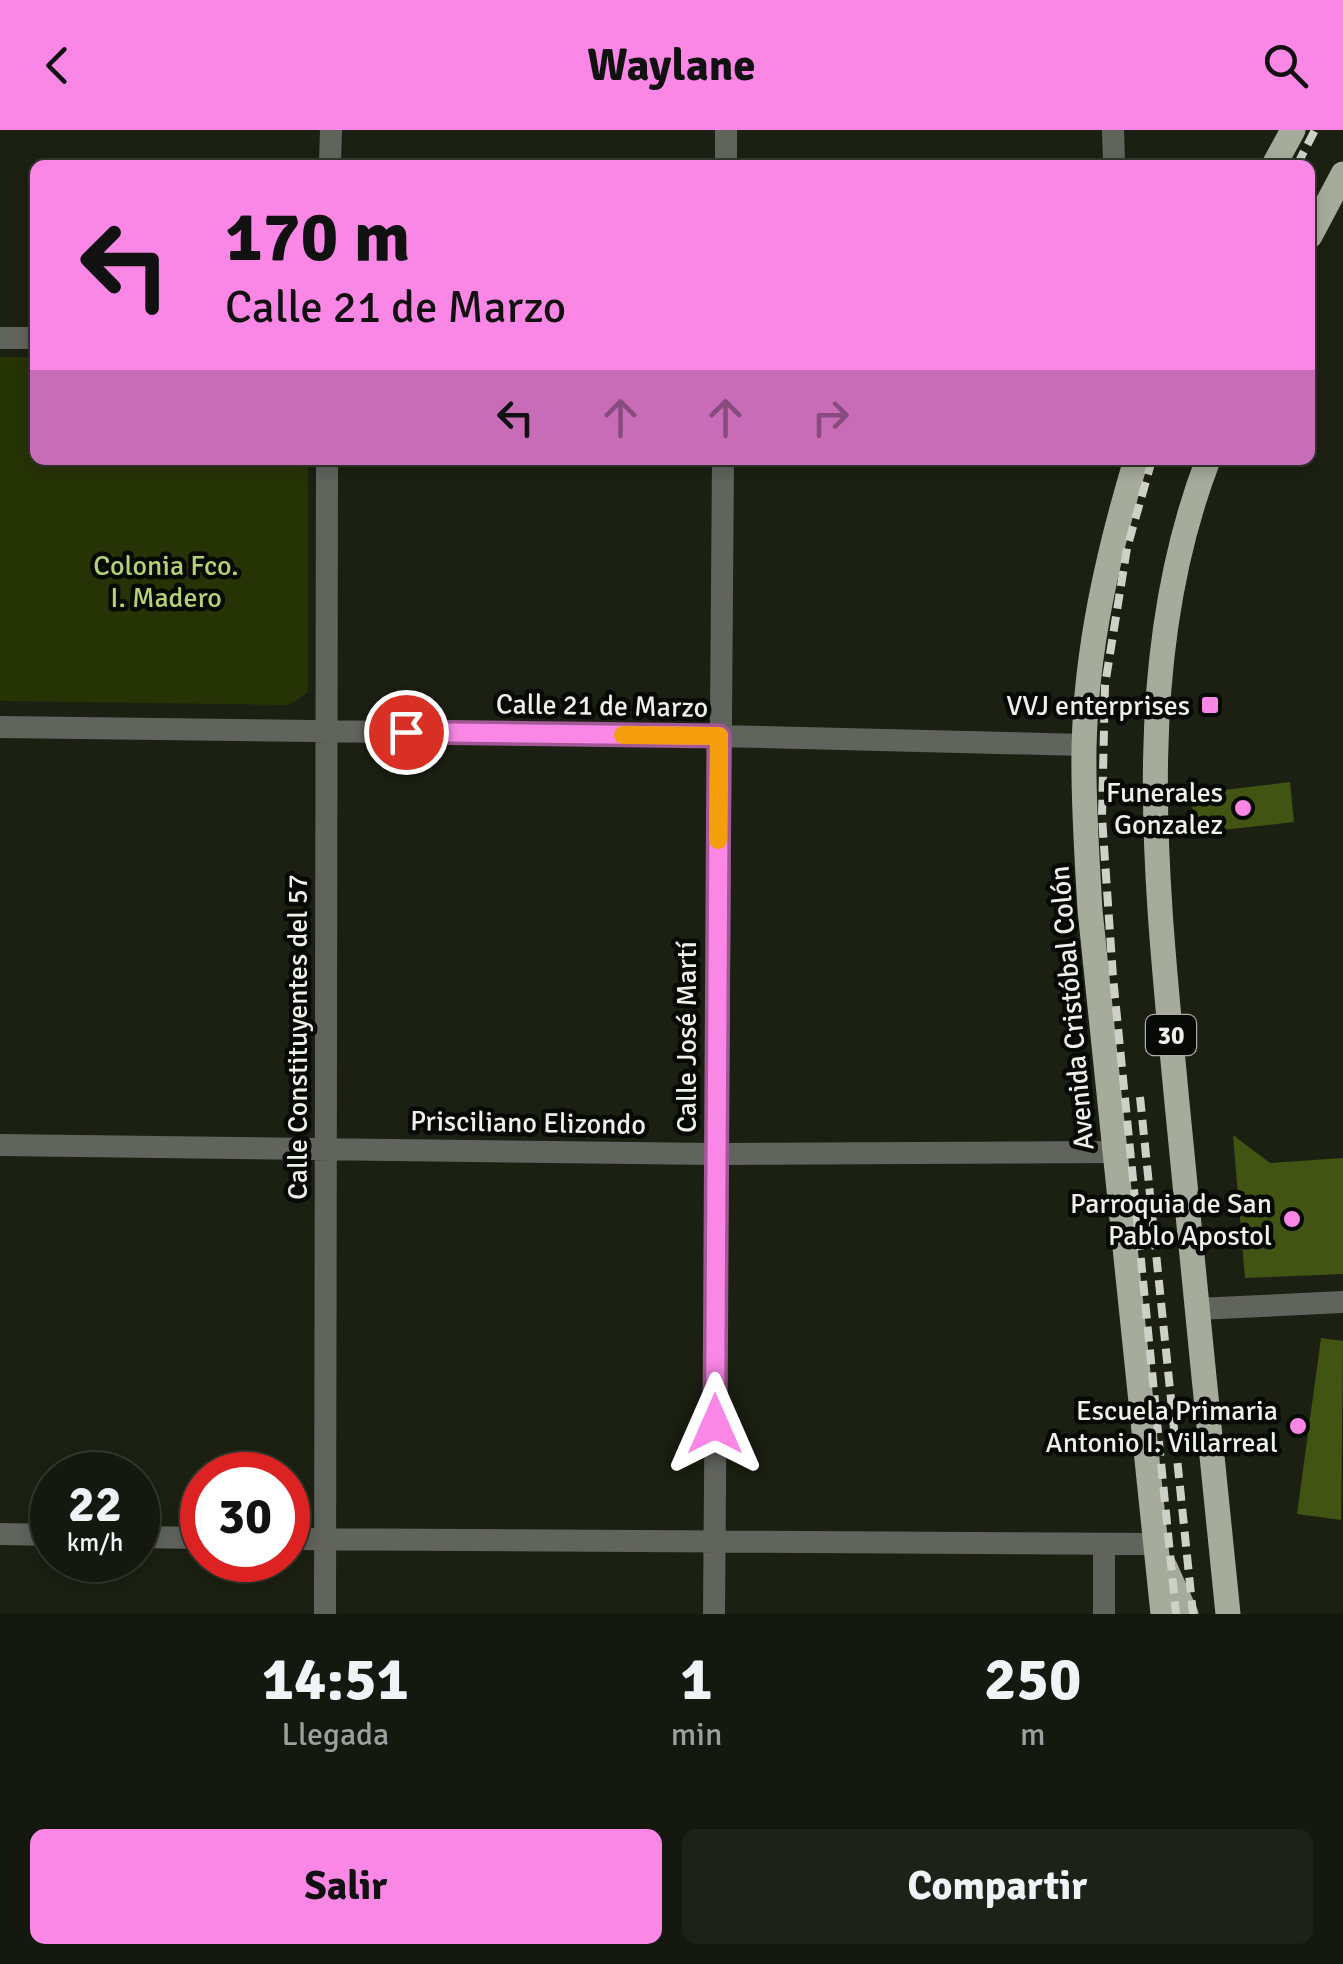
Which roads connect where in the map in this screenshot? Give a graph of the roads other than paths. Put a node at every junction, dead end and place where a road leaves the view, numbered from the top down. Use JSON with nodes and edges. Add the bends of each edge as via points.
{"nodes":[{"id":1,"x":330,"y":130,"type":"edge"},
{"id":2,"x":726,"y":130,"type":"edge"},
{"id":3,"x":1112,"y":130,"type":"edge"},
{"id":4,"x":1292,"y":130,"type":"edge"},
{"id":5,"x":330,"y":160,"type":"edge"},
{"id":6,"x":726,"y":160,"type":"edge"},
{"id":7,"x":1114,"y":160,"type":"edge"},
{"id":8,"x":1277,"y":160,"type":"edge"},
{"id":9,"x":1343,"y":174,"type":"edge"},
{"id":10,"x":1315,"y":227,"type":"edge"},
{"id":11,"x":0,"y":338,"type":"edge"},
{"id":12,"x":30,"y":338,"type":"edge"},
{"id":13,"x":327,"y":465,"type":"edge"},
{"id":14,"x":723,"y":465,"type":"edge"},
{"id":15,"x":1135,"y":465,"type":"edge"},
{"id":16,"x":1207,"y":465,"type":"edge"},
{"id":17,"x":0,"y":727,"type":"edge"},
{"id":18,"x":328,"y":732,"type":"junction"},
{"id":19,"x":719,"y":736,"type":"junction"},
{"id":20,"x":1084,"y":745,"type":"junction"},
{"id":21,"x":0,"y":1145,"type":"edge"},
{"id":22,"x":326,"y":1149,"type":"junction"},
{"id":23,"x":1114,"y":1152,"type":"junction"},
{"id":24,"x":716,"y":1154,"type":"junction"},
{"id":25,"x":1343,"y":1302,"type":"edge"},
{"id":26,"x":1197,"y":1309,"type":"junction"},
{"id":27,"x":0,"y":1534,"type":"edge"},
{"id":28,"x":30,"y":1535,"type":"edge"},
{"id":29,"x":310,"y":1539,"type":"edge"},
{"id":30,"x":325,"y":1539,"type":"junction"},
{"id":31,"x":714,"y":1540,"type":"junction"},
{"id":32,"x":1155,"y":1544,"type":"junction"},
{"id":33,"x":1104,"y":1546,"type":"junction"},
{"id":34,"x":325,"y":1614,"type":"edge"},
{"id":35,"x":714,"y":1614,"type":"edge"},
{"id":36,"x":1104,"y":1614,"type":"edge"},
{"id":37,"x":1163,"y":1614,"type":"edge"},
{"id":38,"x":1186,"y":1614,"type":"edge"},
{"id":39,"x":1228,"y":1614,"type":"edge"}],
"edges":[{"from":1,"to":5,"type":"street"},
{"from":2,"to":6,"type":"street"},
{"from":3,"to":7,"type":"street"},
{"from":4,"to":8,"type":"main road"},
{"from":9,"to":10,"type":"main road"},
{"from":11,"to":12,"type":"street"},
{"from":13,"to":18,"type":"street","name":"Calle Constituyentes del 57"},
{"from":14,"to":19,"type":"street","name":"Calle José Martí"},
{"from":15,"to":20,"type":"main road","name":"Avenida Cristóbal Colón","number":"30","via":[[1096,626]]},
{"from":16,"to":26,"type":"main road","number":"30","via":[[1166,614],[1154,763],[1162,935]]},
{"from":17,"to":18,"type":"street","name":"Calle 21 de Marzo"},
{"from":18,"to":19,"type":"street","name":"Calle 21 de Marzo"},
{"from":18,"to":22,"type":"street","name":"Calle Constituyentes del 57"},
{"from":19,"to":20,"type":"street","name":"Calle 21 de Marzo"},
{"from":19,"to":24,"type":"street","name":"Calle José Martí"},
{"from":20,"to":23,"type":"main road","name":"Avenida Cristóbal Colón","number":"30","via":[[1090,910]]},
{"from":21,"to":22,"type":"street","name":"Prisciliano Elizondo"},
{"from":22,"to":24,"type":"street","name":"Prisciliano Elizondo"},
{"from":22,"to":30,"type":"street","name":"Calle Constituyentes del 57"},
{"from":23,"to":24,"type":"street","name":"Prisciliano Elizondo"},
{"from":23,"to":32,"type":"main road","name":"Avenida Cristóbal Colón","number":"30"},
{"from":24,"to":31,"type":"street","name":"Calle José Martí"},
{"from":25,"to":26,"type":"street"},
{"from":26,"to":39,"type":"main road","number":"30"},
{"from":27,"to":28,"type":"street"},
{"from":29,"to":30,"type":"street"},
{"from":30,"to":31,"type":"street"},
{"from":30,"to":34,"type":"street","name":"Calle Constituyentes del 57"},
{"from":31,"to":33,"type":"street"},
{"from":31,"to":35,"type":"street","name":"Calle José Martí"},
{"from":32,"to":33,"type":"street"},
{"from":32,"to":37,"type":"main road","name":"Avenida Cristóbal Colón","number":"30"},
{"from":32,"to":38,"type":"main road"},
{"from":33,"to":36,"type":"street"}]}
